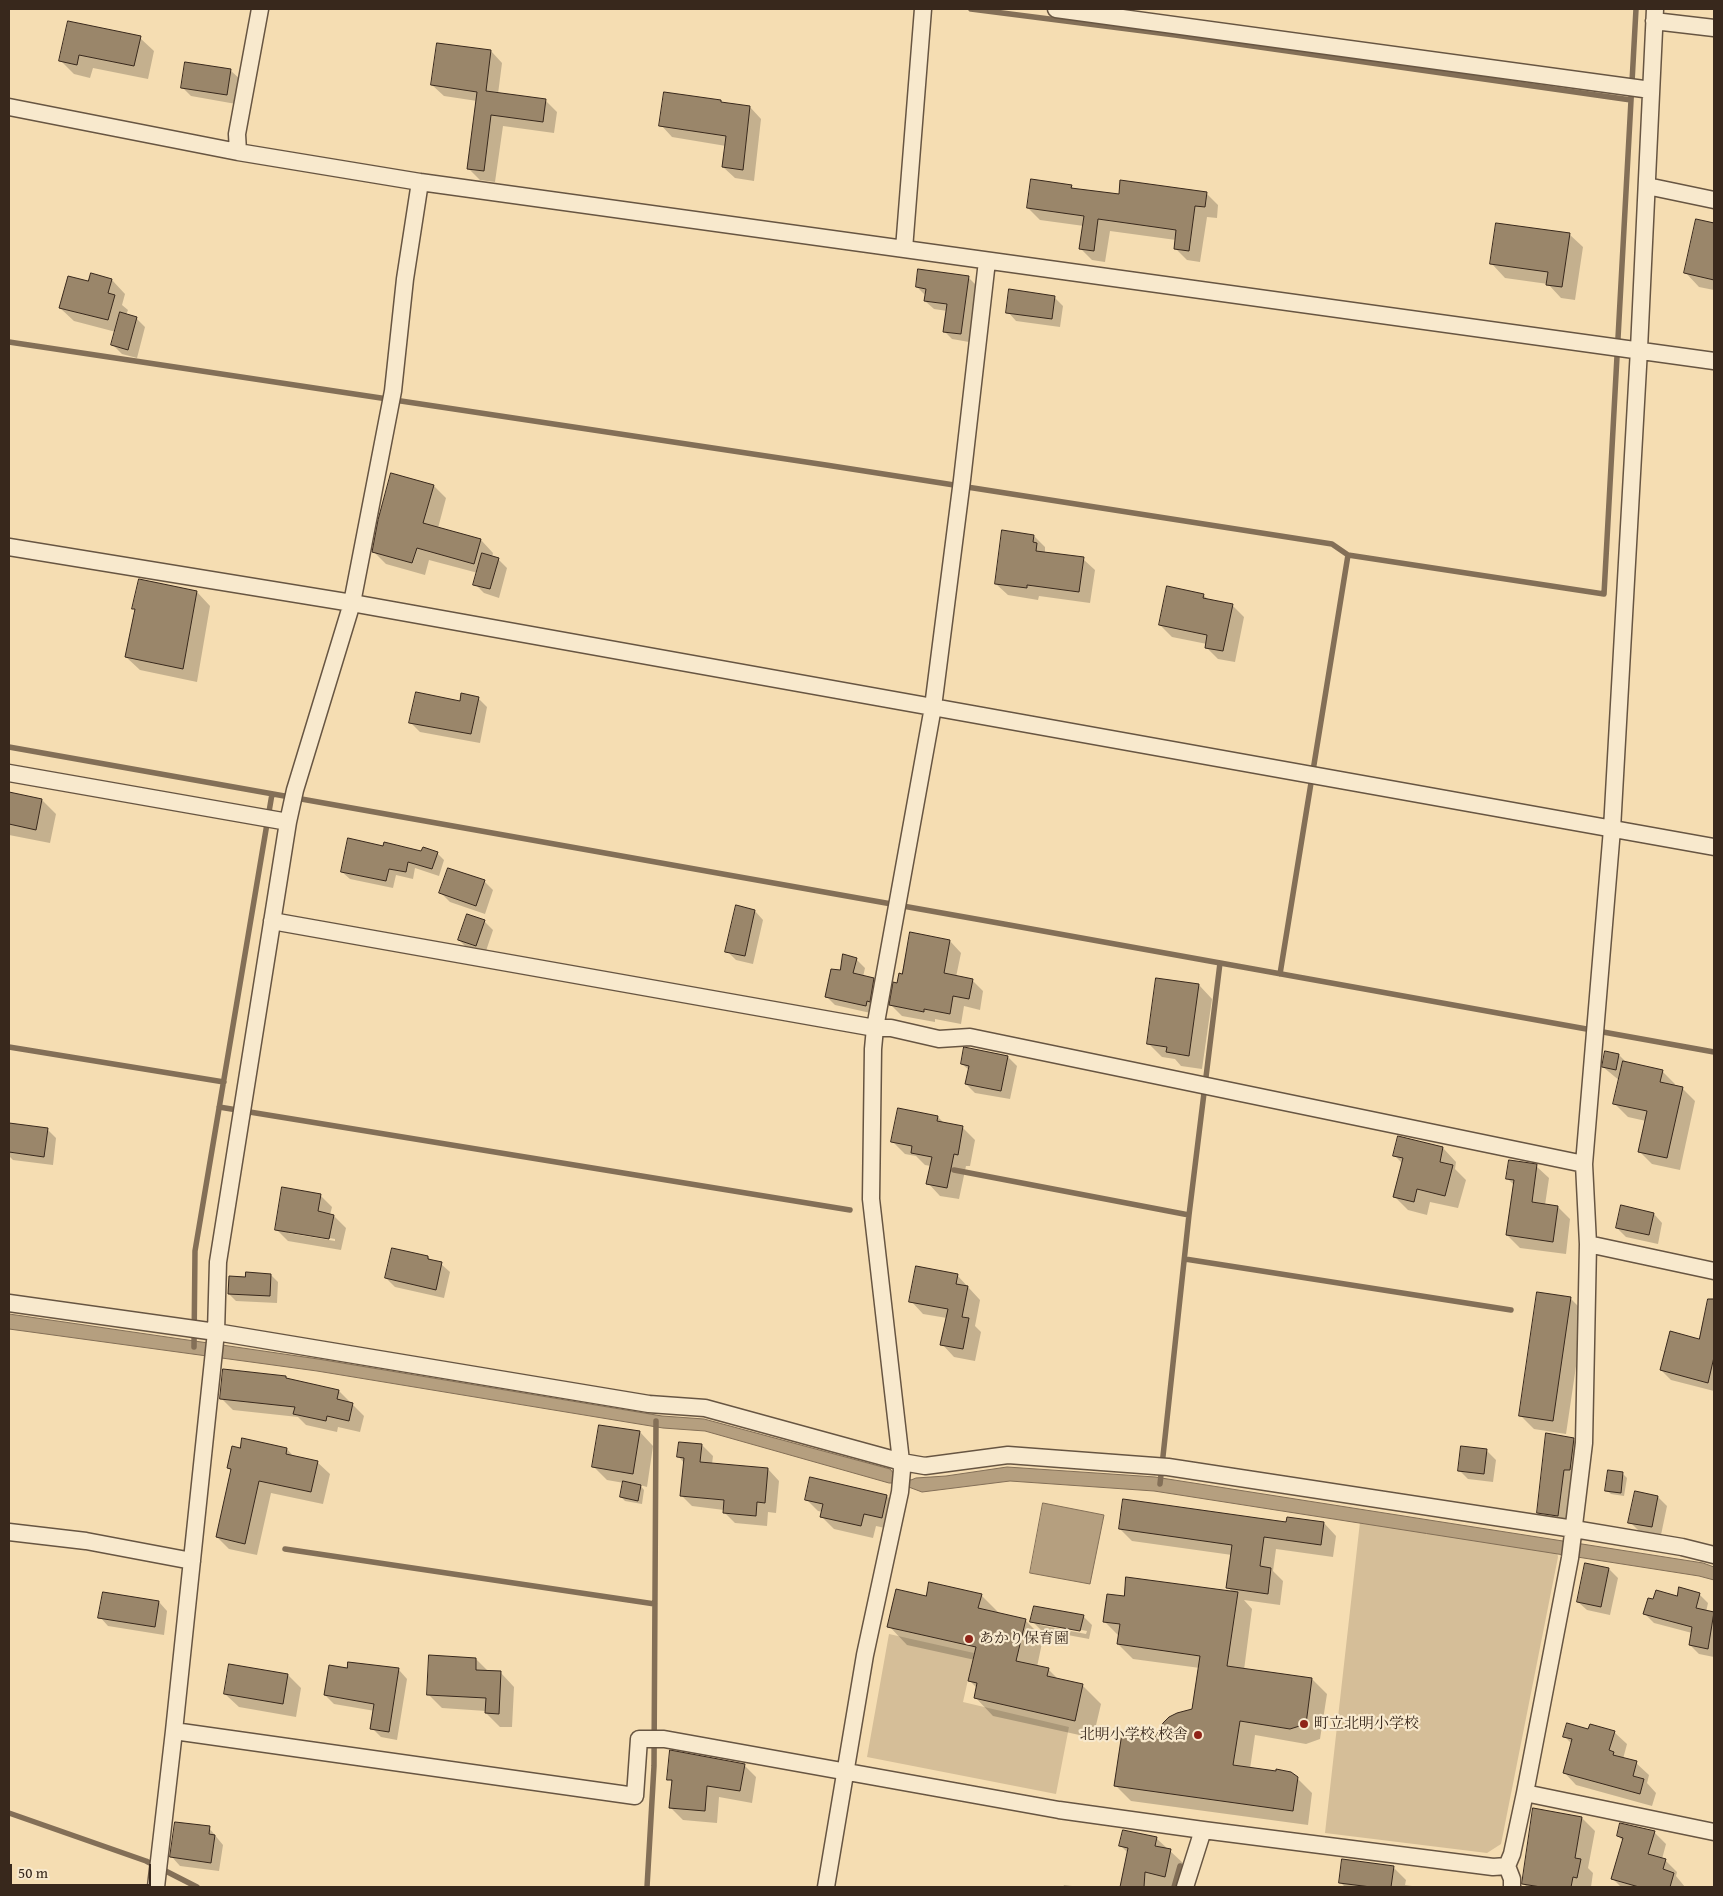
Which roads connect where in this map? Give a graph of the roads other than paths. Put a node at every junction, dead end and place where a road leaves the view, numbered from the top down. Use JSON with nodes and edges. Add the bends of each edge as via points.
{"nodes":[{"id":1,"x":260,"y":9,"type":"edge"},
{"id":2,"x":1056,"y":9,"type":"edge"},
{"id":3,"x":922,"y":10,"type":"edge"},
{"id":4,"x":1655,"y":15,"type":"edge"},
{"id":5,"x":1714,"y":28,"type":"edge"},
{"id":6,"x":1637,"y":88,"type":"junction"},
{"id":7,"x":9,"y":108,"type":"edge"},
{"id":8,"x":238,"y":152,"type":"junction"},
{"id":9,"x":420,"y":182,"type":"junction"},
{"id":10,"x":1647,"y":186,"type":"junction"},
{"id":11,"x":1714,"y":200,"type":"edge"},
{"id":12,"x":904,"y":249,"type":"junction"},
{"id":13,"x":987,"y":261,"type":"junction"},
{"id":14,"x":1624,"y":347,"type":"junction"},
{"id":15,"x":1714,"y":360,"type":"edge"},
{"id":16,"x":9,"y":547,"type":"edge"},
{"id":17,"x":352,"y":603,"type":"junction"},
{"id":18,"x":932,"y":708,"type":"junction"},
{"id":19,"x":9,"y":773,"type":"edge"},
{"id":20,"x":275,"y":820,"type":"junction"},
{"id":21,"x":1612,"y":829,"type":"junction"},
{"id":22,"x":1714,"y":848,"type":"edge"},
{"id":23,"x":272,"y":921,"type":"junction"},
{"id":24,"x":875,"y":1028,"type":"junction"},
{"id":25,"x":1584,"y":1164,"type":"junction"},
{"id":26,"x":1588,"y":1244,"type":"junction"},
{"id":27,"x":1714,"y":1271,"type":"edge"},
{"id":28,"x":9,"y":1303,"type":"edge"},
{"id":29,"x":205,"y":1332,"type":"junction"},
{"id":30,"x":902,"y":1466,"type":"junction"},
{"id":31,"x":9,"y":1532,"type":"edge"},
{"id":32,"x":1574,"y":1534,"type":"junction"},
{"id":33,"x":1714,"y":1555,"type":"edge"},
{"id":34,"x":192,"y":1562,"type":"junction"},
{"id":35,"x":174,"y":1731,"type":"junction"},
{"id":36,"x":846,"y":1772,"type":"junction"},
{"id":37,"x":1525,"y":1793,"type":"junction"},
{"id":38,"x":1203,"y":1830,"type":"junction"},
{"id":39,"x":1714,"y":1832,"type":"edge"},
{"id":40,"x":1507,"y":1866,"type":"junction"},
{"id":41,"x":157,"y":1873,"type":"edge"},
{"id":42,"x":826,"y":1887,"type":"edge"},
{"id":43,"x":1185,"y":1887,"type":"edge"},
{"id":44,"x":1512,"y":1887,"type":"edge"}],
"edges":[{"from":1,"to":8,"type":"street","via":[[237,134]]},
{"from":2,"to":6,"type":"street"},
{"from":3,"to":12,"type":"street"},
{"from":4,"to":5,"type":"street"},
{"from":4,"to":6,"type":"street"},
{"from":6,"to":10,"type":"street"},
{"from":7,"to":8,"type":"street"},
{"from":8,"to":9,"type":"street"},
{"from":9,"to":12,"type":"street"},
{"from":9,"to":17,"type":"street","via":[[391,399]]},
{"from":10,"to":11,"type":"street"},
{"from":10,"to":14,"type":"street"},
{"from":12,"to":13,"type":"street"},
{"from":13,"to":14,"type":"street"},
{"from":13,"to":18,"type":"street"},
{"from":14,"to":15,"type":"street"},
{"from":14,"to":21,"type":"street"},
{"from":16,"to":17,"type":"street"},
{"from":17,"to":18,"type":"street"},
{"from":17,"to":20,"type":"street","via":[[293,798]]},
{"from":18,"to":21,"type":"street"},
{"from":18,"to":24,"type":"street"},
{"from":19,"to":20,"type":"street"},
{"from":20,"to":23,"type":"street"},
{"from":21,"to":22,"type":"street"},
{"from":21,"to":25,"type":"street"},
{"from":23,"to":24,"type":"street"},
{"from":23,"to":29,"type":"street"},
{"from":24,"to":25,"type":"street","via":[[891,1028],[939,1039],[970,1037]]},
{"from":24,"to":30,"type":"street","via":[[871,1199]]},
{"from":25,"to":26,"type":"street"},
{"from":26,"to":27,"type":"street"},
{"from":26,"to":32,"type":"street","via":[[1584,1443]]},
{"from":28,"to":29,"type":"street"},
{"from":29,"to":30,"type":"street","via":[[649,1404],[705,1408]]},
{"from":29,"to":34,"type":"street","via":[[213,1359]]},
{"from":30,"to":32,"type":"street","via":[[1008,1455],[1162,1466]]},
{"from":30,"to":36,"type":"street","via":[[900,1492],[865,1655]]},
{"from":31,"to":34,"type":"street","via":[[86,1541]]},
{"from":32,"to":33,"type":"street","via":[[1682,1547]]},
{"from":32,"to":37,"type":"street"},
{"from":34,"to":35,"type":"street"},
{"from":35,"to":36,"type":"street","via":[[635,1796],[639,1739],[664,1739]]},
{"from":35,"to":41,"type":"street"},
{"from":36,"to":38,"type":"street","via":[[1059,1810]]},
{"from":36,"to":42,"type":"street"},
{"from":37,"to":39,"type":"street"},
{"from":37,"to":40,"type":"street"},
{"from":38,"to":40,"type":"street"},
{"from":38,"to":43,"type":"street"},
{"from":40,"to":44,"type":"street"}]}
